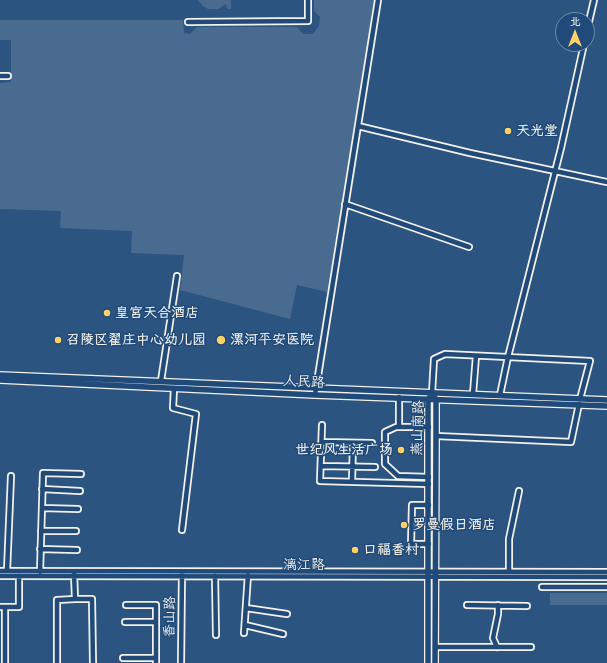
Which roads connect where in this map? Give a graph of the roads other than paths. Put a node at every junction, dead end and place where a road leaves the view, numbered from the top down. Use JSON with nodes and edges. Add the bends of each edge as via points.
{"nodes":[{"id":1,"x":308,"y":0,"type":"edge"},
{"id":2,"x":378,"y":0,"type":"edge"},
{"id":3,"x":594,"y":0,"type":"edge"},
{"id":4,"x":591,"y":12,"type":"edge"},
{"id":5,"x":188,"y":22,"type":"dead end"},
{"id":6,"x":582,"y":52,"type":"edge"},
{"id":7,"x":0,"y":76,"type":"edge"},
{"id":8,"x":8,"y":76,"type":"dead end"},
{"id":9,"x":358,"y":126,"type":"junction"},
{"id":10,"x":555,"y":172,"type":"junction"},
{"id":11,"x":607,"y":182,"type":"edge"},
{"id":12,"x":345,"y":204,"type":"junction"},
{"id":13,"x":469,"y":247,"type":"dead end"},
{"id":14,"x":177,"y":276,"type":"dead end"},
{"id":15,"x":476,"y":356,"type":"junction"},
{"id":16,"x":508,"y":357,"type":"junction"},
{"id":17,"x":0,"y":375,"type":"edge"},
{"id":18,"x":0,"y":380,"type":"edge"},
{"id":19,"x":161,"y":381,"type":"junction"},
{"id":20,"x":316,"y":387,"type":"junction"},
{"id":21,"x":174,"y":388,"type":"junction"},
{"id":22,"x":432,"y":393,"type":"junction"},
{"id":23,"x":474,"y":394,"type":"junction"},
{"id":24,"x":315,"y":395,"type":"junction"},
{"id":25,"x":500,"y":395,"type":"junction"},
{"id":26,"x":399,"y":397,"type":"junction"},
{"id":27,"x":428,"y":399,"type":"junction"},
{"id":28,"x":436,"y":399,"type":"junction"},
{"id":29,"x":607,"y":400,"type":"edge"},
{"id":30,"x":579,"y":402,"type":"junction"},
{"id":31,"x":607,"y":406,"type":"edge"},
{"id":32,"x":322,"y":425,"type":"dead end"},
{"id":33,"x":399,"y":427,"type":"junction"},
{"id":34,"x":428,"y":427,"type":"junction"},
{"id":35,"x":436,"y":436,"type":"junction"},
{"id":36,"x":322,"y":442,"type":"junction"},
{"id":37,"x":352,"y":443,"type":"junction"},
{"id":38,"x":372,"y":443,"type":"dead end"},
{"id":39,"x":320,"y":466,"type":"junction"},
{"id":40,"x":352,"y":466,"type":"junction"},
{"id":41,"x":376,"y":467,"type":"dead end"},
{"id":42,"x":81,"y":474,"type":"dead end"},
{"id":43,"x":11,"y":476,"type":"dead end"},
{"id":44,"x":429,"y":476,"type":"junction"},
{"id":45,"x":352,"y":481,"type":"junction"},
{"id":46,"x":429,"y":484,"type":"junction"},
{"id":47,"x":42,"y":489,"type":"junction"},
{"id":48,"x":80,"y":490,"type":"dead end"},
{"id":49,"x":519,"y":491,"type":"dead end"},
{"id":50,"x":436,"y":501,"type":"junction"},
{"id":51,"x":429,"y":503,"type":"junction"},
{"id":52,"x":42,"y":508,"type":"junction"},
{"id":53,"x":78,"y":509,"type":"dead end"},
{"id":54,"x":182,"y":530,"type":"dead end"},
{"id":55,"x":41,"y":531,"type":"junction"},
{"id":56,"x":76,"y":531,"type":"dead end"},
{"id":57,"x":429,"y":544,"type":"junction"},
{"id":58,"x":40,"y":549,"type":"junction"},
{"id":59,"x":76,"y":550,"type":"dead end"},
{"id":60,"x":0,"y":571,"type":"edge"},
{"id":61,"x":7,"y":571,"type":"junction"},
{"id":62,"x":509,"y":571,"type":"junction"},
{"id":63,"x":40,"y":572,"type":"junction"},
{"id":64,"x":607,"y":572,"type":"edge"},
{"id":65,"x":248,"y":573,"type":"junction"},
{"id":66,"x":74,"y":574,"type":"junction"},
{"id":67,"x":182,"y":574,"type":"junction"},
{"id":68,"x":429,"y":574,"type":"junction"},
{"id":69,"x":436,"y":574,"type":"junction"},
{"id":70,"x":0,"y":576,"type":"edge"},
{"id":71,"x":19,"y":576,"type":"junction"},
{"id":72,"x":215,"y":576,"type":"junction"},
{"id":73,"x":583,"y":577,"type":"junction"},
{"id":74,"x":607,"y":577,"type":"edge"},
{"id":75,"x":542,"y":587,"type":"dead end"},
{"id":76,"x":583,"y":587,"type":"junction"},
{"id":77,"x":607,"y":587,"type":"edge"},
{"id":78,"x":75,"y":599,"type":"junction"},
{"id":79,"x":126,"y":605,"type":"dead end"},
{"id":80,"x":467,"y":605,"type":"dead end"},
{"id":81,"x":498,"y":605,"type":"junction"},
{"id":82,"x":527,"y":606,"type":"dead end"},
{"id":83,"x":2,"y":607,"type":"edge"},
{"id":84,"x":246,"y":608,"type":"junction"},
{"id":85,"x":287,"y":614,"type":"dead end"},
{"id":86,"x":125,"y":622,"type":"dead end"},
{"id":87,"x":156,"y":622,"type":"junction"},
{"id":88,"x":245,"y":625,"type":"junction"},
{"id":89,"x":244,"y":633,"type":"dead end"},
{"id":90,"x":283,"y":634,"type":"dead end"},
{"id":91,"x":216,"y":635,"type":"dead end"},
{"id":92,"x":428,"y":647,"type":"junction"},
{"id":93,"x":435,"y":647,"type":"junction"},
{"id":94,"x":497,"y":647,"type":"junction"},
{"id":95,"x":531,"y":647,"type":"dead end"},
{"id":96,"x":123,"y":658,"type":"dead end"},
{"id":97,"x":156,"y":660,"type":"edge"},
{"id":98,"x":5,"y":663,"type":"edge"},
{"id":99,"x":56,"y":663,"type":"edge"},
{"id":100,"x":93,"y":663,"type":"edge"},
{"id":101,"x":181,"y":663,"type":"edge"},
{"id":102,"x":428,"y":663,"type":"edge"},
{"id":103,"x":435,"y":663,"type":"edge"}],
"edges":[{"from":1,"to":5,"type":"street","via":[[308,21]]},
{"from":2,"to":9,"type":"street"},
{"from":3,"to":4,"type":"street"},
{"from":6,"to":10,"type":"street"},
{"from":7,"to":8,"type":"street"},
{"from":9,"to":10,"type":"street"},
{"from":9,"to":12,"type":"street"},
{"from":10,"to":11,"type":"street"},
{"from":10,"to":16,"type":"street"},
{"from":12,"to":13,"type":"street"},
{"from":12,"to":20,"type":"street"},
{"from":14,"to":19,"type":"street"},
{"from":15,"to":16,"type":"street"},
{"from":15,"to":22,"type":"street","via":[[445,354],[434,359]]},
{"from":15,"to":23,"type":"street"},
{"from":16,"to":25,"type":"street"},
{"from":16,"to":30,"type":"street","via":[[590,361]]},
{"from":17,"to":19,"type":"main road","name":"人民路"},
{"from":18,"to":21,"type":"main road","name":"人民路"},
{"from":19,"to":20,"type":"main road","name":"人民路"},
{"from":20,"to":22,"type":"main road","name":"人民路"},
{"from":20,"to":24,"type":"street"},
{"from":21,"to":24,"type":"main road","name":"人民路"},
{"from":21,"to":54,"type":"street","via":[[173,408],[196,414]]},
{"from":22,"to":23,"type":"main road","name":"人民路"},
{"from":22,"to":27,"type":"main road","name":"燕山南路"},
{"from":22,"to":28,"type":"main road","name":"燕山南路"},
{"from":23,"to":25,"type":"main road","name":"人民路"},
{"from":24,"to":26,"type":"main road","name":"人民路"},
{"from":25,"to":30,"type":"main road","name":"人民路"},
{"from":26,"to":27,"type":"main road","name":"人民路"},
{"from":26,"to":33,"type":"street"},
{"from":27,"to":28,"type":"main road","name":"人民路"},
{"from":27,"to":34,"type":"main road","name":"燕山南路"},
{"from":28,"to":30,"type":"main road","name":"人民路"},
{"from":28,"to":35,"type":"main road","name":"燕山南路"},
{"from":29,"to":30,"type":"main road","name":"人民路"},
{"from":30,"to":31,"type":"main road","name":"人民路"},
{"from":30,"to":35,"type":"street","via":[[571,442]]},
{"from":32,"to":36,"type":"street"},
{"from":33,"to":34,"type":"street"},
{"from":33,"to":44,"type":"street","via":[[385,432],[385,464],[398,476]]},
{"from":34,"to":44,"type":"main road","name":"燕山南路"},
{"from":35,"to":50,"type":"main road","name":"燕山南路"},
{"from":36,"to":37,"type":"street"},
{"from":36,"to":39,"type":"street"},
{"from":37,"to":38,"type":"street"},
{"from":37,"to":40,"type":"street"},
{"from":39,"to":40,"type":"street"},
{"from":39,"to":45,"type":"street","via":[[320,480]]},
{"from":40,"to":41,"type":"street"},
{"from":40,"to":45,"type":"street"},
{"from":42,"to":47,"type":"street","via":[[43,473]]},
{"from":43,"to":61,"type":"street"},
{"from":44,"to":46,"type":"main road","name":"燕山南路"},
{"from":45,"to":46,"type":"street"},
{"from":46,"to":51,"type":"main road","name":"燕山南路"},
{"from":47,"to":48,"type":"street"},
{"from":47,"to":52,"type":"street"},
{"from":49,"to":62,"type":"street","via":[[509,539]]},
{"from":50,"to":51,"type":"main road"},
{"from":50,"to":69,"type":"main road","name":"燕山南路"},
{"from":51,"to":57,"type":"main road","name":"燕山南路"},
{"from":51,"to":57,"type":"street","via":[[412,505],[411,544]]},
{"from":52,"to":53,"type":"street"},
{"from":52,"to":55,"type":"street"},
{"from":55,"to":56,"type":"street"},
{"from":55,"to":58,"type":"street"},
{"from":57,"to":68,"type":"main road","name":"燕山南路"},
{"from":58,"to":59,"type":"street"},
{"from":58,"to":63,"type":"street"},
{"from":60,"to":61,"type":"street","name":"漓江路"},
{"from":61,"to":63,"type":"street","name":"漓江路"},
{"from":62,"to":64,"type":"street","name":"漓江路"},
{"from":62,"to":69,"type":"street","name":"漓江路"},
{"from":63,"to":66,"type":"street","name":"漓江路"},
{"from":65,"to":67,"type":"street","name":"漓江路"},
{"from":65,"to":68,"type":"street","name":"漓江路"},
{"from":65,"to":72,"type":"street","name":"漓江路"},
{"from":65,"to":84,"type":"street"},
{"from":66,"to":67,"type":"street","name":"漓江路"},
{"from":66,"to":71,"type":"street","name":"漓江路"},
{"from":66,"to":78,"type":"street"},
{"from":67,"to":72,"type":"street","name":"漓江路"},
{"from":67,"to":101,"type":"street","name":"香山路"},
{"from":68,"to":69,"type":"street","name":"漓江路"},
{"from":68,"to":92,"type":"main road","name":"燕山南路"},
{"from":69,"to":73,"type":"street","name":"漓江路"},
{"from":69,"to":93,"type":"main road","name":"燕山南路"},
{"from":70,"to":71,"type":"street","name":"漓江路"},
{"from":71,"to":83,"type":"street","via":[[19,607]]},
{"from":72,"to":91,"type":"street"},
{"from":73,"to":74,"type":"street","name":"漓江路"},
{"from":73,"to":76,"type":"street"},
{"from":75,"to":76,"type":"street"},
{"from":76,"to":77,"type":"street"},
{"from":78,"to":99,"type":"street","via":[[56,600]]},
{"from":78,"to":100,"type":"street","via":[[92,599]]},
{"from":79,"to":87,"type":"street","via":[[156,605]]},
{"from":80,"to":81,"type":"street"},
{"from":81,"to":82,"type":"street"},
{"from":81,"to":94,"type":"street","via":[[493,638]]},
{"from":83,"to":98,"type":"street"},
{"from":84,"to":85,"type":"street"},
{"from":84,"to":88,"type":"street"},
{"from":86,"to":87,"type":"street"},
{"from":87,"to":97,"type":"street"},
{"from":88,"to":89,"type":"street"},
{"from":88,"to":90,"type":"street"},
{"from":92,"to":93,"type":"main road"},
{"from":92,"to":102,"type":"main road","name":"燕山南路"},
{"from":93,"to":94,"type":"street"},
{"from":93,"to":103,"type":"main road","name":"燕山南路"},
{"from":94,"to":95,"type":"street"},
{"from":96,"to":97,"type":"street"}]}
